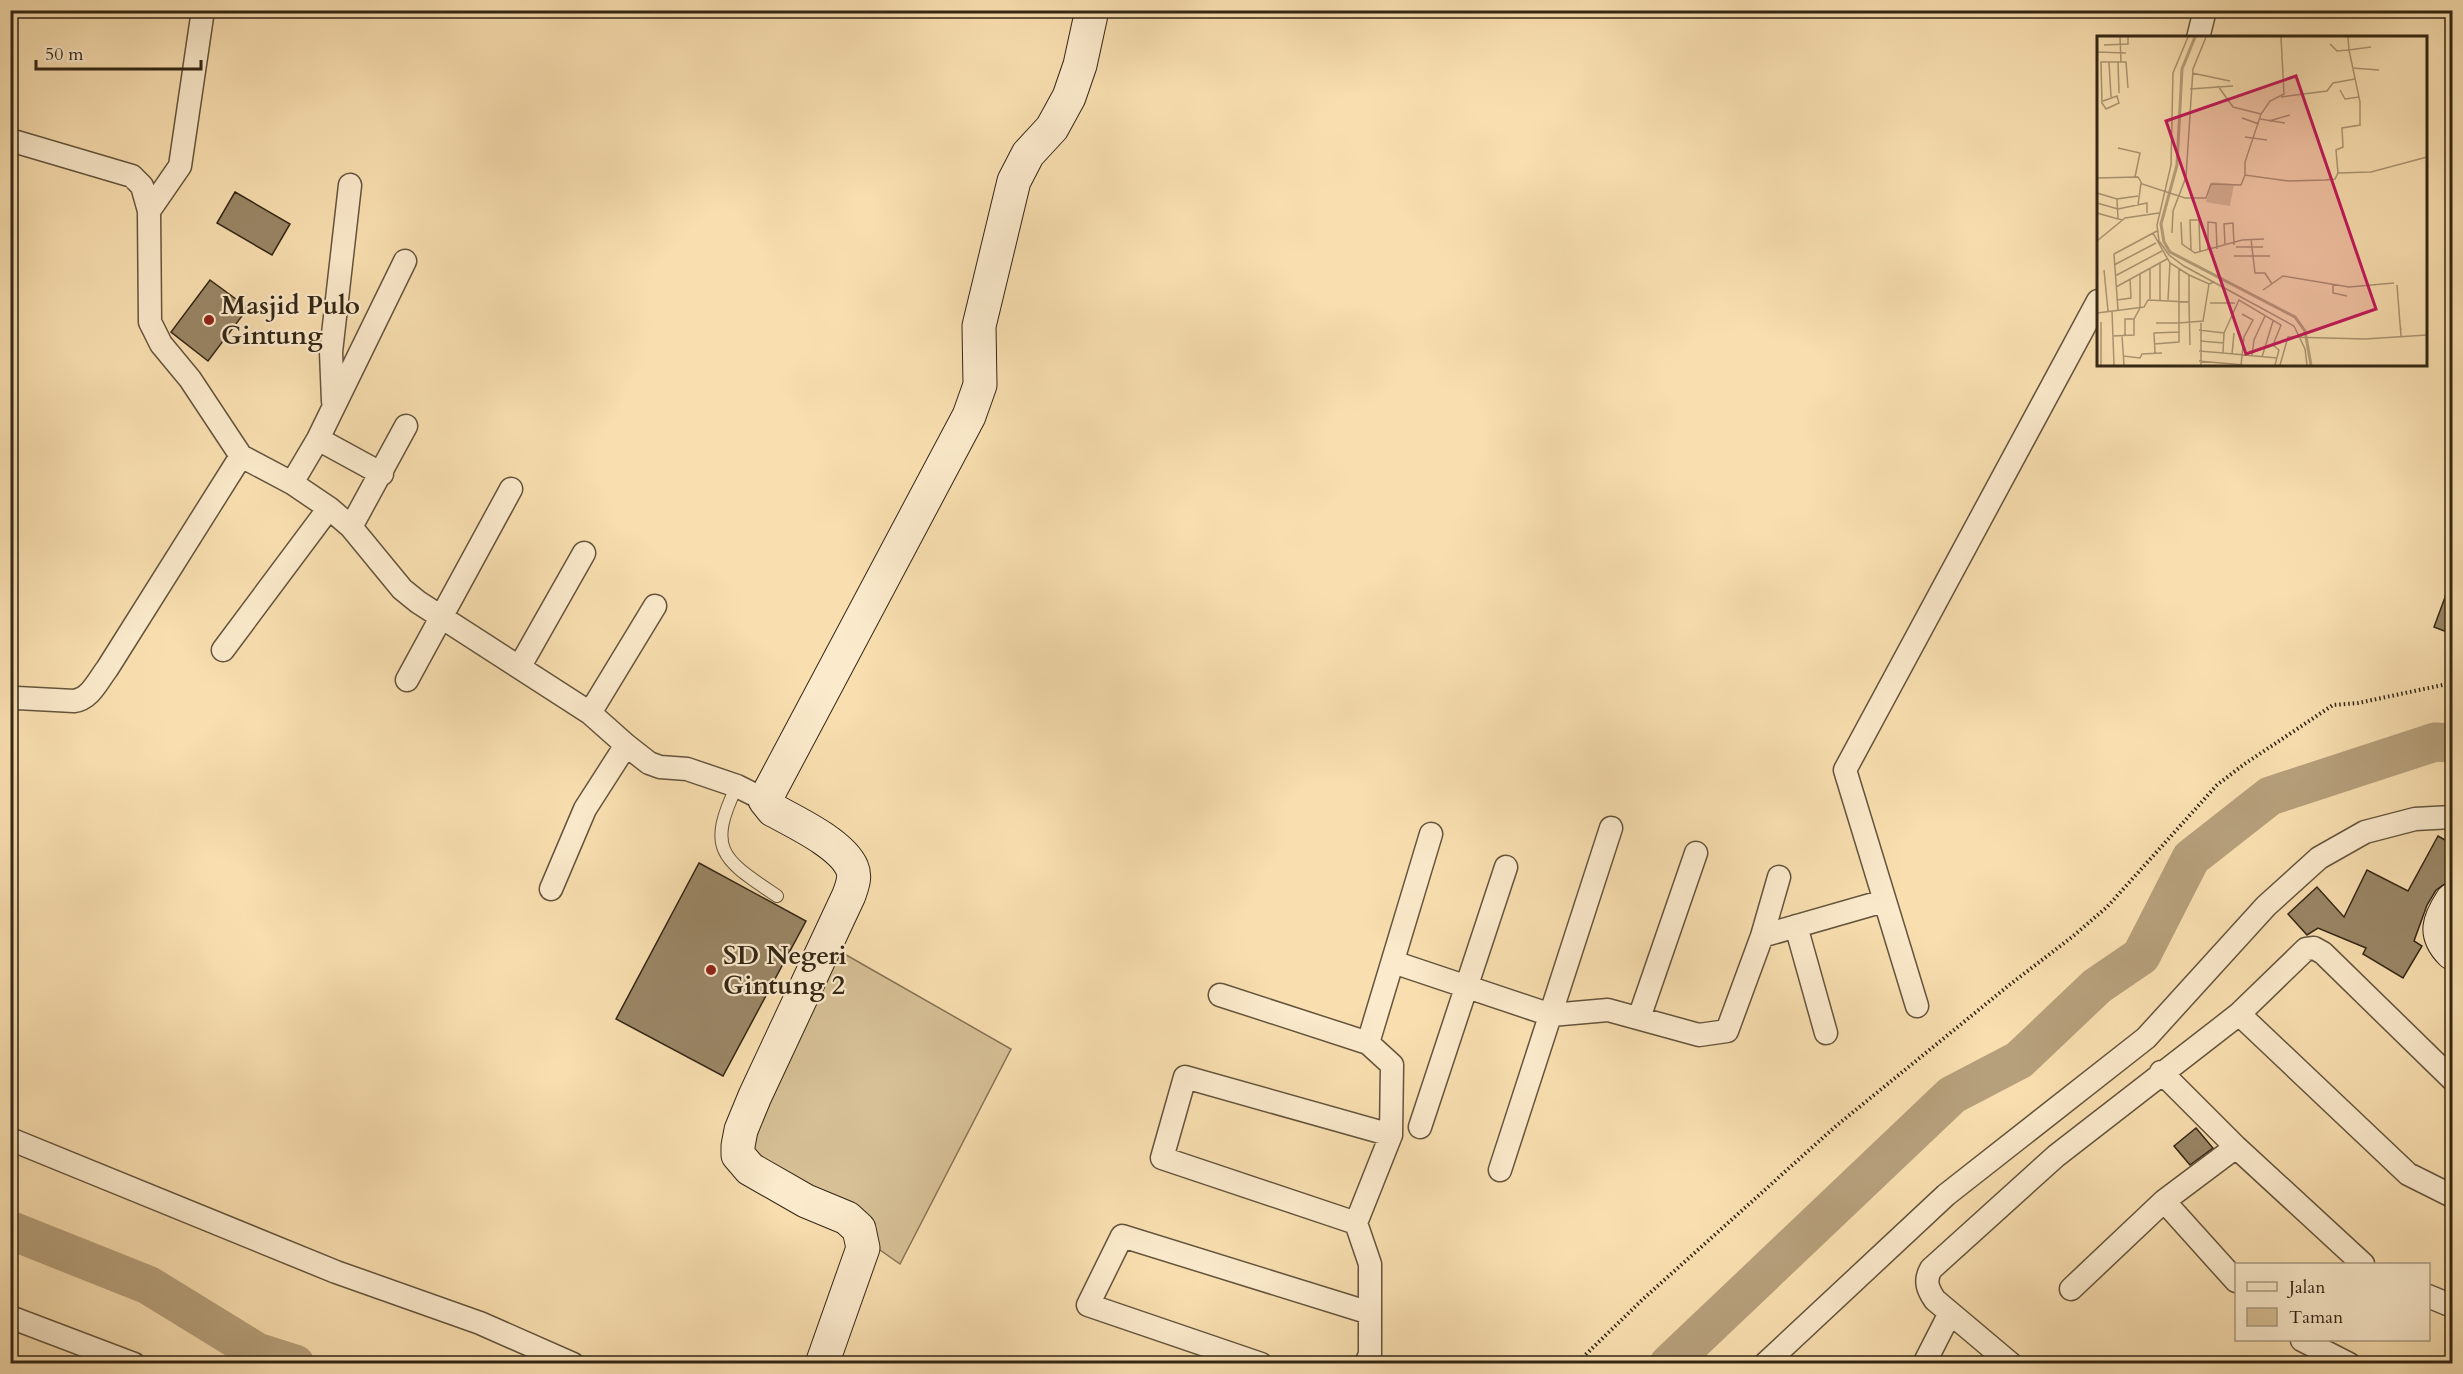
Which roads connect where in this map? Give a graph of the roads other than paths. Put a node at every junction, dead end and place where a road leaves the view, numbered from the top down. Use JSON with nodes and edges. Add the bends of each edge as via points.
{"nodes":[{"id":1,"x":203,"y":10,"type":"edge"},
{"id":2,"x":1092,"y":10,"type":"edge"},
{"id":3,"x":2205,"y":10,"type":"edge"},
{"id":4,"x":2198,"y":36,"type":"edge"},
{"id":5,"x":10,"y":140,"type":"edge"},
{"id":6,"x":350,"y":186,"type":"dead end"},
{"id":7,"x":149,"y":211,"type":"junction"},
{"id":8,"x":405,"y":261,"type":"dead end"},
{"id":9,"x":2097,"y":306,"type":"edge"},
{"id":10,"x":2092,"y":328,"type":"edge"},
{"id":11,"x":333,"y":405,"type":"junction"},
{"id":12,"x":406,"y":426,"type":"dead end"},
{"id":13,"x":318,"y":439,"type":"junction"},
{"id":14,"x":241,"y":456,"type":"junction"},
{"id":15,"x":382,"y":474,"type":"junction"},
{"id":16,"x":292,"y":483,"type":"junction"},
{"id":17,"x":511,"y":489,"type":"dead end"},
{"id":18,"x":329,"y":508,"type":"junction"},
{"id":19,"x":351,"y":527,"type":"junction"},
{"id":20,"x":584,"y":553,"type":"dead end"},
{"id":21,"x":655,"y":606,"type":"dead end"},
{"id":22,"x":442,"y":618,"type":"junction"},
{"id":23,"x":223,"y":650,"type":"dead end"},
{"id":24,"x":520,"y":666,"type":"junction"},
{"id":25,"x":407,"y":680,"type":"dead end"},
{"id":26,"x":10,"y":700,"type":"edge"},
{"id":27,"x":590,"y":712,"type":"junction"},
{"id":28,"x":626,"y":746,"type":"junction"},
{"id":29,"x":751,"y":793,"type":"junction"},
{"id":30,"x":2452,"y":818,"type":"edge"},
{"id":31,"x":1611,"y":828,"type":"dead end"},
{"id":32,"x":1431,"y":834,"type":"dead end"},
{"id":33,"x":1696,"y":853,"type":"dead end"},
{"id":34,"x":1506,"y":867,"type":"dead end"},
{"id":35,"x":1779,"y":877,"type":"dead end"},
{"id":36,"x":551,"y":889,"type":"dead end"},
{"id":37,"x":777,"y":896,"type":"dead end"},
{"id":38,"x":2452,"y":900,"type":"edge"},
{"id":39,"x":1884,"y":901,"type":"junction"},
{"id":40,"x":1796,"y":926,"type":"junction"},
{"id":41,"x":1762,"y":936,"type":"junction"},
{"id":42,"x":2452,"y":952,"type":"edge"},
{"id":43,"x":1393,"y":962,"type":"junction"},
{"id":44,"x":1466,"y":986,"type":"junction"},
{"id":45,"x":1220,"y":995,"type":"dead end"},
{"id":46,"x":1917,"y":1006,"type":"dead end"},
{"id":47,"x":2239,"y":1014,"type":"junction"},
{"id":48,"x":1551,"y":1015,"type":"junction"},
{"id":49,"x":1639,"y":1018,"type":"junction"},
{"id":50,"x":1826,"y":1033,"type":"dead end"},
{"id":51,"x":1368,"y":1043,"type":"junction"},
{"id":52,"x":2161,"y":1072,"type":"junction"},
{"id":53,"x":2452,"y":1079,"type":"edge"},
{"id":54,"x":1420,"y":1127,"type":"dead end"},
{"id":55,"x":1391,"y":1135,"type":"junction"},
{"id":56,"x":10,"y":1139,"type":"edge"},
{"id":57,"x":2236,"y":1147,"type":"junction"},
{"id":58,"x":1500,"y":1170,"type":"dead end"},
{"id":59,"x":2452,"y":1196,"type":"edge"},
{"id":60,"x":2164,"y":1201,"type":"junction"},
{"id":61,"x":1356,"y":1223,"type":"junction"},
{"id":62,"x":2362,"y":1263,"type":"edge"},
{"id":63,"x":2235,"y":1280,"type":"edge"},
{"id":64,"x":2071,"y":1288,"type":"dead end"},
{"id":65,"x":2430,"y":1297,"type":"edge"},
{"id":66,"x":2452,"y":1306,"type":"edge"},
{"id":67,"x":1370,"y":1313,"type":"junction"},
{"id":68,"x":1950,"y":1313,"type":"junction"},
{"id":69,"x":10,"y":1317,"type":"edge"},
{"id":70,"x":2304,"y":1341,"type":"edge"},
{"id":71,"x":134,"y":1364,"type":"edge"},
{"id":72,"x":573,"y":1364,"type":"edge"},
{"id":73,"x":822,"y":1364,"type":"edge"},
{"id":74,"x":1261,"y":1364,"type":"edge"},
{"id":75,"x":1366,"y":1364,"type":"edge"},
{"id":76,"x":1765,"y":1364,"type":"edge"},
{"id":77,"x":1924,"y":1364,"type":"edge"},
{"id":78,"x":2011,"y":1364,"type":"edge"},
{"id":79,"x":2349,"y":1364,"type":"edge"}],
"edges":[{"from":1,"to":7,"type":"street","via":[[180,166]]},
{"from":2,"to":29,"type":"street","via":[[1069,97],[1052,128],[1028,154],[1014,181],[980,326],[980,385],[969,416]]},
{"from":3,"to":4,"type":"street"},
{"from":5,"to":7,"type":"street","via":[[132,176],[142,186]]},
{"from":6,"to":11,"type":"street","via":[[331,352]]},
{"from":7,"to":14,"type":"street","via":[[152,327]]},
{"from":8,"to":11,"type":"street"},
{"from":9,"to":10,"type":"street"},
{"from":10,"to":39,"type":"street","via":[[1845,770]]},
{"from":11,"to":13,"type":"street"},
{"from":12,"to":15,"type":"street"},
{"from":13,"to":15,"type":"street"},
{"from":13,"to":16,"type":"street"},
{"from":14,"to":16,"type":"street"},
{"from":14,"to":26,"type":"street","via":[[88,696],[74,701]]},
{"from":15,"to":19,"type":"street"},
{"from":16,"to":18,"type":"street"},
{"from":17,"to":22,"type":"street"},
{"from":18,"to":19,"type":"street"},
{"from":18,"to":23,"type":"street"},
{"from":19,"to":22,"type":"street","via":[[402,589]]},
{"from":20,"to":24,"type":"street"},
{"from":21,"to":27,"type":"street"},
{"from":22,"to":24,"type":"street"},
{"from":22,"to":25,"type":"street"},
{"from":24,"to":27,"type":"street"},
{"from":27,"to":28,"type":"street"},
{"from":28,"to":29,"type":"street","via":[[654,765],[687,769]]},
{"from":28,"to":36,"type":"street","via":[[585,809]]},
{"from":29,"to":37,"type":"lane","via":[[727,807],[720,838],[722,849],[736,868]]},
{"from":29,"to":73,"type":"street","via":[[840,852],[854,876],[849,895],[755,1096],[738,1146],[738,1155],[750,1169],[847,1218],[861,1235],[862,1248]]},
{"from":30,"to":76,"type":"street","via":[[2415,819],[2365,832],[2319,858],[2266,906],[2146,1038],[1946,1195]]},
{"from":31,"to":48,"type":"street"},
{"from":32,"to":43,"type":"street"},
{"from":33,"to":49,"type":"street"},
{"from":34,"to":44,"type":"street"},
{"from":35,"to":41,"type":"street"},
{"from":38,"to":42,"type":"street","via":[[2440,924],[2440,937]]},
{"from":39,"to":40,"type":"street"},
{"from":39,"to":46,"type":"street"},
{"from":40,"to":41,"type":"street"},
{"from":40,"to":50,"type":"street"},
{"from":41,"to":49,"type":"street","via":[[1727,1031],[1699,1035]]},
{"from":43,"to":44,"type":"street"},
{"from":43,"to":51,"type":"street"},
{"from":44,"to":48,"type":"street"},
{"from":44,"to":54,"type":"street"},
{"from":45,"to":51,"type":"street"},
{"from":47,"to":52,"type":"street"},
{"from":47,"to":53,"type":"street","via":[[2311,948],[2324,953]]},
{"from":47,"to":59,"type":"street","via":[[2408,1174]]},
{"from":48,"to":49,"type":"street","via":[[1608,1010]]},
{"from":48,"to":58,"type":"street"},
{"from":51,"to":55,"type":"street","via":[[1392,1065]]},
{"from":52,"to":57,"type":"street"},
{"from":52,"to":68,"type":"street","via":[[2056,1156],[1931,1269],[1927,1280],[1929,1292]]},
{"from":55,"to":61,"type":"street"},
{"from":55,"to":61,"type":"street","via":[[1185,1077],[1162,1158]]},
{"from":56,"to":72,"type":"street","via":[[336,1272],[480,1323]]},
{"from":57,"to":60,"type":"street"},
{"from":57,"to":62,"type":"street"},
{"from":60,"to":63,"type":"street"},
{"from":60,"to":64,"type":"street"},
{"from":61,"to":67,"type":"street","via":[[1370,1264]]},
{"from":65,"to":66,"type":"street"},
{"from":67,"to":74,"type":"street","via":[[1122,1236],[1088,1305]]},
{"from":67,"to":75,"type":"street","via":[[1370,1354]]},
{"from":68,"to":77,"type":"street"},
{"from":68,"to":78,"type":"street"},
{"from":69,"to":71,"type":"street"},
{"from":70,"to":79,"type":"street"}]}
